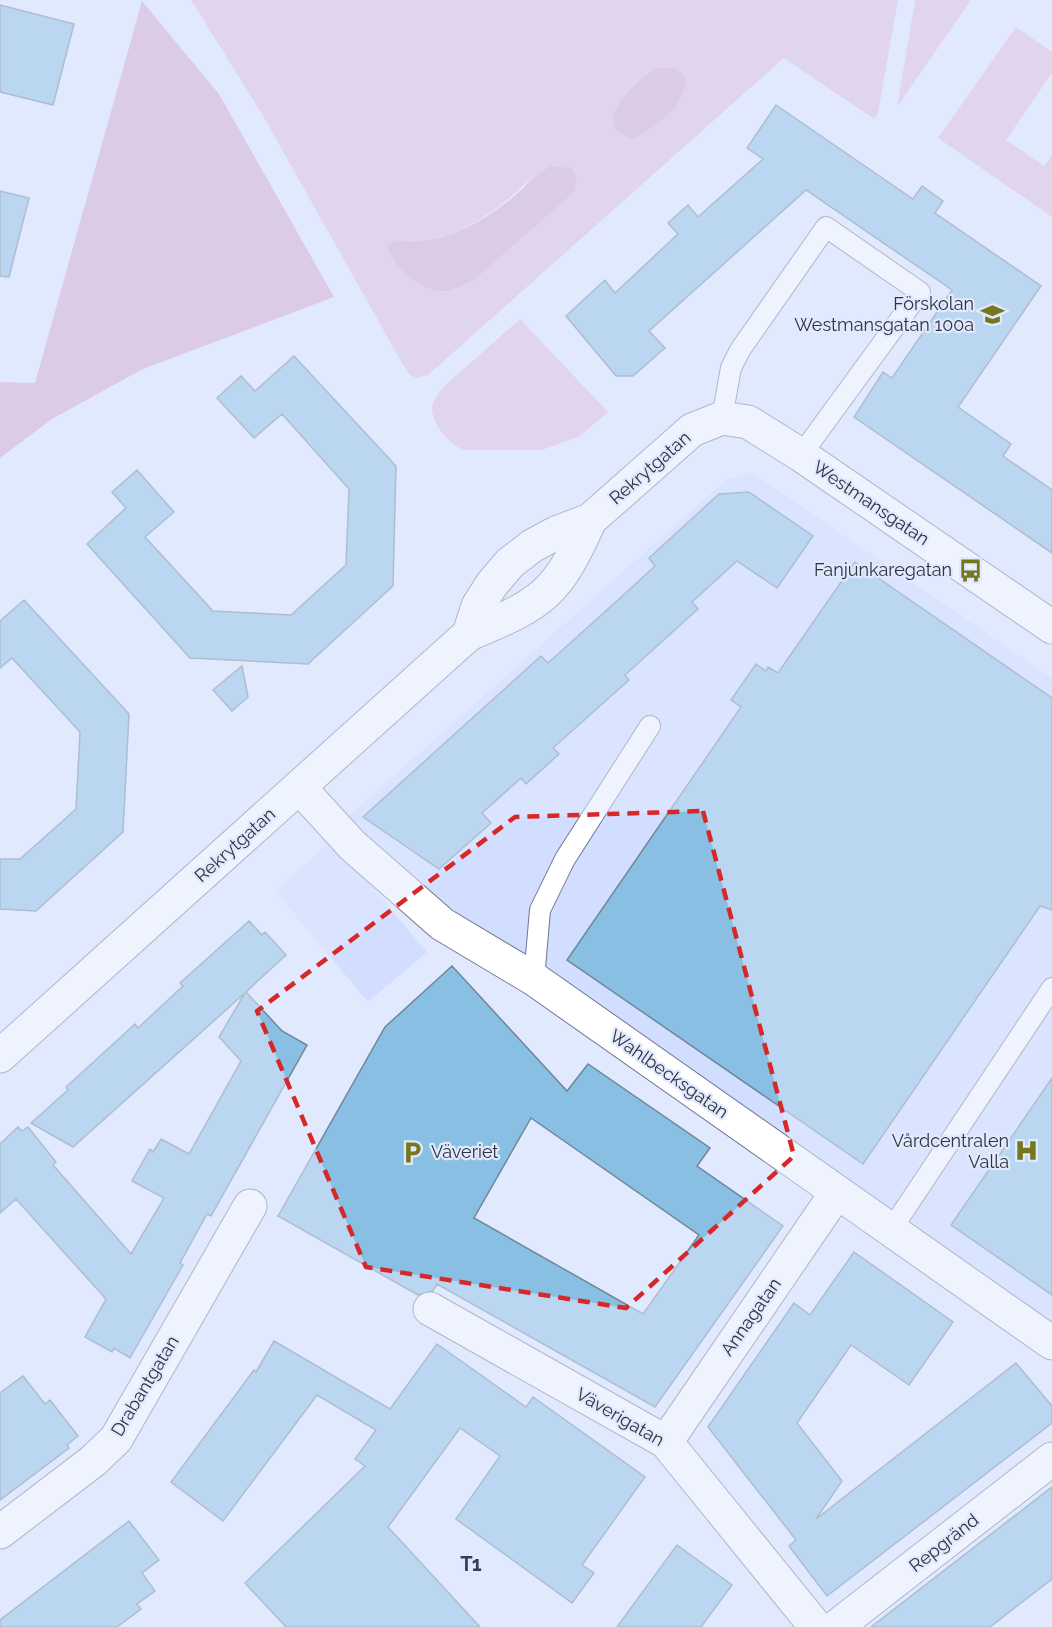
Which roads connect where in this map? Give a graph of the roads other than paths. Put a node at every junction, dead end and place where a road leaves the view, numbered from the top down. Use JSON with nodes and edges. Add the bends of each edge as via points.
{"nodes":[{"id":1,"x":735,"y":420,"type":"junction"},
{"id":2,"x":801,"y":455,"type":"junction"},
{"id":3,"x":590,"y":520,"type":"junction"},
{"id":4,"x":1052,"y":627,"type":"edge"},
{"id":5,"x":469,"y":634,"type":"junction"},
{"id":6,"x":650,"y":726,"type":"dead end"},
{"id":7,"x":300,"y":788,"type":"junction"},
{"id":8,"x":534,"y":979,"type":"junction"},
{"id":9,"x":1052,"y":988,"type":"edge"},
{"id":10,"x":0,"y":1056,"type":"edge"},
{"id":11,"x":837,"y":1192,"type":"junction"},
{"id":12,"x":250,"y":1206,"type":"dead end"},
{"id":13,"x":891,"y":1230,"type":"junction"},
{"id":14,"x":430,"y":1309,"type":"dead end"},
{"id":15,"x":1052,"y":1343,"type":"edge"},
{"id":16,"x":666,"y":1442,"type":"junction"},
{"id":17,"x":1052,"y":1459,"type":"edge"},
{"id":18,"x":0,"y":1532,"type":"edge"},
{"id":19,"x":816,"y":1627,"type":"edge"},
{"id":20,"x":836,"y":1627,"type":"edge"}],
"edges":[{"from":1,"to":2,"type":"street","name":"Westmansgatan"},
{"from":1,"to":2,"type":"lane","via":[[731,368],[826,227],[920,292]]},
{"from":1,"to":3,"type":"street","name":"Rekrytgatan","via":[[692,430]]},
{"from":2,"to":4,"type":"street","name":"Westmansgatan"},
{"from":3,"to":5,"type":"street","name":"Rekrytgatan","via":[[560,580],[513,616]]},
{"from":3,"to":5,"type":"street","name":"Rekrytgatan","via":[[556,532],[510,563],[478,606]]},
{"from":5,"to":7,"type":"street","name":"Rekrytgatan"},
{"from":6,"to":8,"type":"lane","via":[[565,860],[540,910]]},
{"from":7,"to":8,"type":"street","name":"Wahlbecksgatan","via":[[352,846],[442,924]]},
{"from":7,"to":10,"type":"street","name":"Rekrytgatan"},
{"from":8,"to":11,"type":"street","name":"Wahlbecksgatan"},
{"from":9,"to":13,"type":"lane"},
{"from":11,"to":13,"type":"street","name":"Wahlbecksgatan"},
{"from":11,"to":16,"type":"street","name":"Annagatan"},
{"from":12,"to":18,"type":"street","name":"Drabantgatan","via":[[116,1439]]},
{"from":13,"to":15,"type":"street","name":"Wahlbecksgatan"},
{"from":14,"to":16,"type":"street","name":"Väverigatan"},
{"from":16,"to":19,"type":"street","name":"Väverigatan"},
{"from":17,"to":20,"type":"street","name":"Repgränd"}]}
